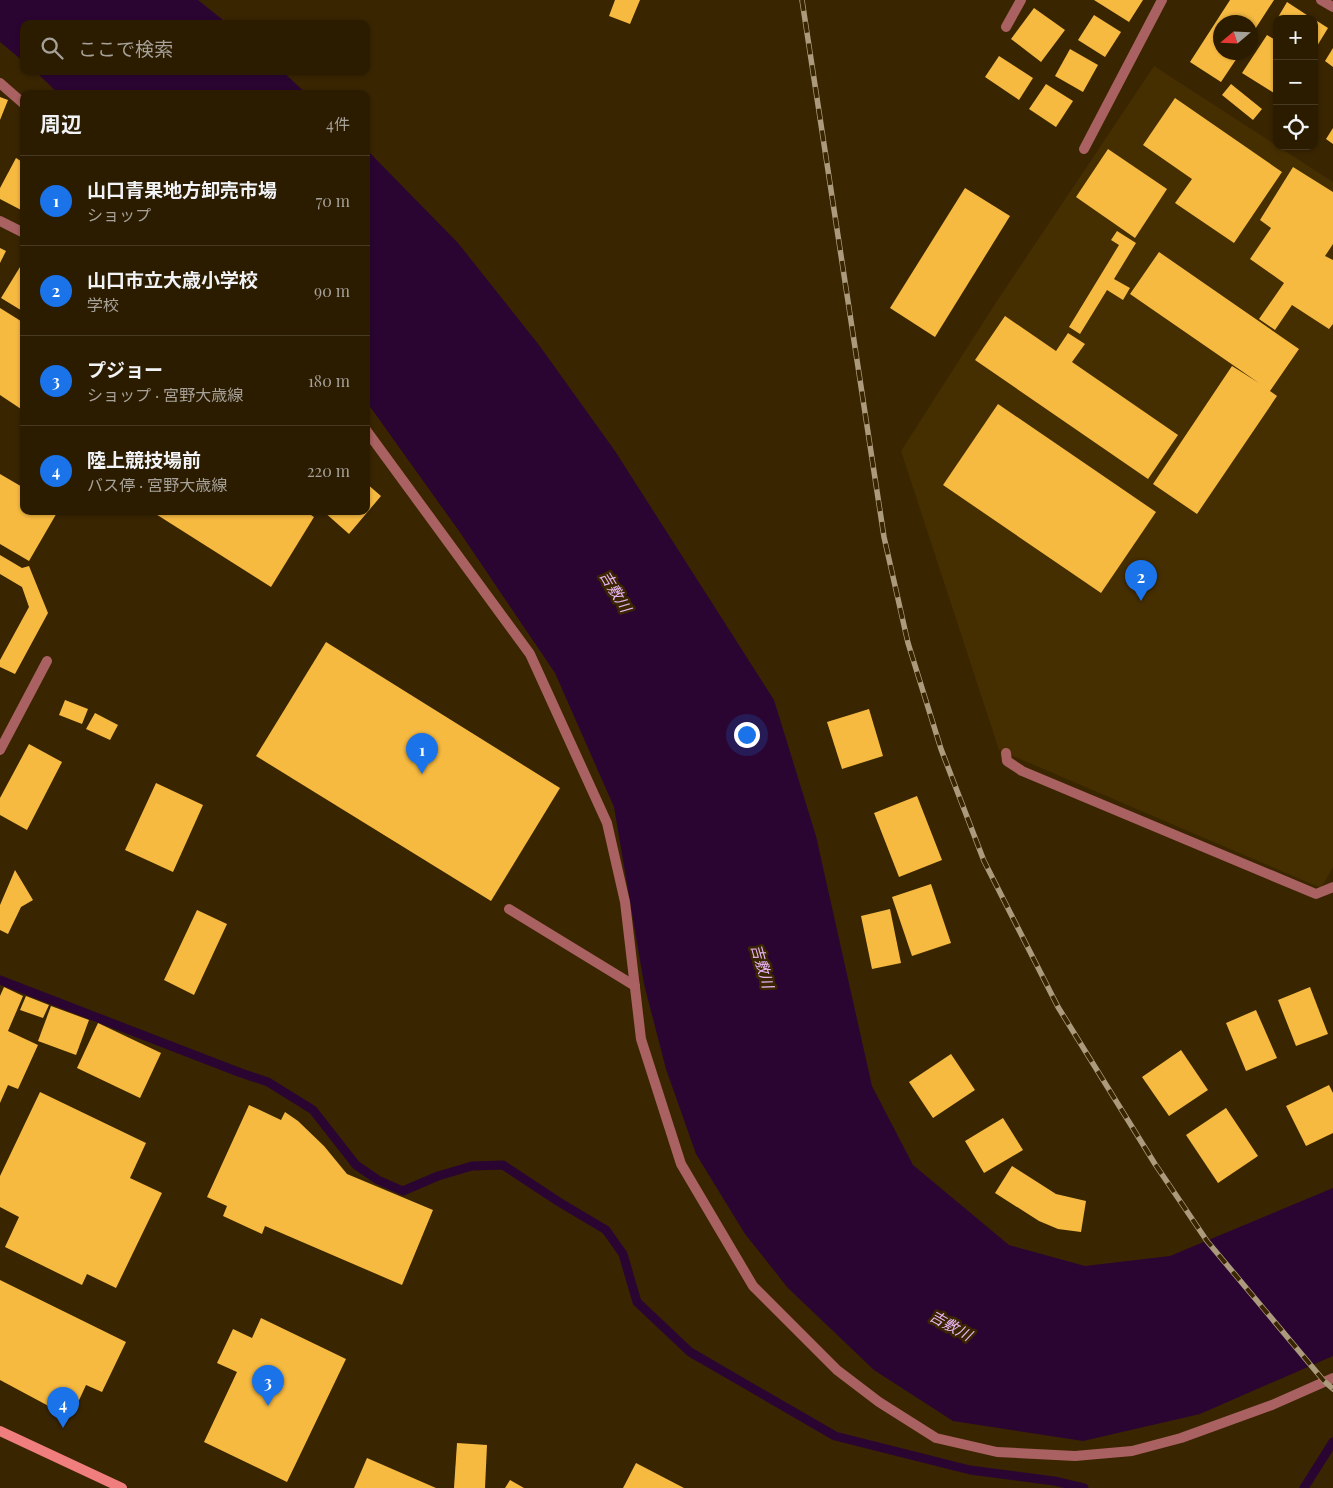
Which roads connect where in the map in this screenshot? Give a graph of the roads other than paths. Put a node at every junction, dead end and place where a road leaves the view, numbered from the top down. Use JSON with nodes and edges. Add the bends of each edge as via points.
{"nodes":[{"id":1,"x":1021,"y":0,"type":"edge"},
{"id":2,"x":1162,"y":0,"type":"edge"},
{"id":3,"x":1321,"y":0,"type":"edge"},
{"id":4,"x":1333,"y":8,"type":"edge"},
{"id":5,"x":1006,"y":27,"type":"dead end"},
{"id":6,"x":0,"y":83,"type":"edge"},
{"id":7,"x":20,"y":100,"type":"edge"},
{"id":8,"x":1084,"y":150,"type":"dead end"},
{"id":9,"x":0,"y":221,"type":"edge"},
{"id":10,"x":20,"y":231,"type":"edge"},
{"id":11,"x":370,"y":435,"type":"edge"},
{"id":12,"x":47,"y":661,"type":"dead end"},
{"id":13,"x":0,"y":750,"type":"edge"},
{"id":14,"x":1006,"y":753,"type":"dead end"},
{"id":15,"x":1333,"y":887,"type":"edge"},
{"id":16,"x":509,"y":909,"type":"dead end"},
{"id":17,"x":635,"y":986,"type":"junction"},
{"id":18,"x":1333,"y":1378,"type":"edge"},
{"id":19,"x":0,"y":1431,"type":"edge"},
{"id":20,"x":122,"y":1488,"type":"edge"}],
"edges":[{"from":1,"to":5,"type":"street"},
{"from":2,"to":8,"type":"street"},
{"from":3,"to":4,"type":"street"},
{"from":6,"to":7,"type":"street"},
{"from":9,"to":10,"type":"street"},
{"from":11,"to":17,"type":"street","via":[[530,654],[607,823],[624,902]]},
{"from":12,"to":13,"type":"street"},
{"from":14,"to":15,"type":"street","via":[[1007,761],[1022,771],[1316,894]]},
{"from":16,"to":17,"type":"street"},
{"from":17,"to":18,"type":"street","via":[[641,1039],[681,1164],[753,1286],[837,1370],[879,1402],[936,1438],[997,1452],[1075,1456],[1132,1451],[1181,1438],[1272,1405]]},
{"from":19,"to":20,"type":"main road"}]}
